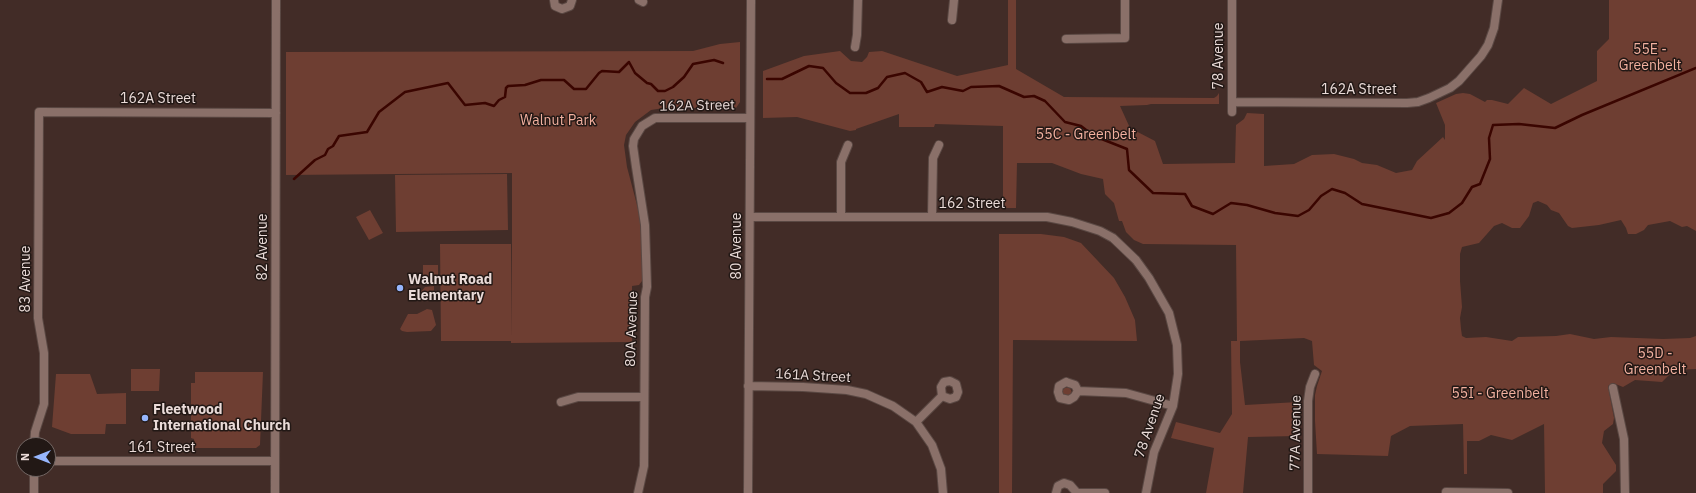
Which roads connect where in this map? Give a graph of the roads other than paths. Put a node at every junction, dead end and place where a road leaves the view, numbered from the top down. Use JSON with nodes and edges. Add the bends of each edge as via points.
{"nodes":[{"id":1,"x":276,"y":0,"type":"edge"},
{"id":2,"x":554,"y":0,"type":"edge"},
{"id":3,"x":572,"y":0,"type":"edge"},
{"id":4,"x":751,"y":0,"type":"edge"},
{"id":5,"x":858,"y":0,"type":"edge"},
{"id":6,"x":954,"y":0,"type":"edge"},
{"id":7,"x":1125,"y":0,"type":"edge"},
{"id":8,"x":1232,"y":0,"type":"edge"},
{"id":9,"x":1498,"y":0,"type":"edge"},
{"id":10,"x":952,"y":20,"type":"dead end"},
{"id":11,"x":1066,"y":39,"type":"dead end"},
{"id":12,"x":855,"y":48,"type":"dead end"},
{"id":13,"x":1232,"y":102,"type":"junction"},
{"id":14,"x":39,"y":112,"type":"joint"},
{"id":15,"x":276,"y":112,"type":"junction"},
{"id":16,"x":1232,"y":112,"type":"dead end"},
{"id":17,"x":750,"y":118,"type":"junction"},
{"id":18,"x":848,"y":145,"type":"dead end"},
{"id":19,"x":939,"y":145,"type":"dead end"},
{"id":20,"x":636,"y":167,"type":"joint"},
{"id":21,"x":750,"y":217,"type":"junction"},
{"id":22,"x":841,"y":217,"type":"junction"},
{"id":23,"x":932,"y":217,"type":"junction"},
{"id":24,"x":1161,"y":298,"type":"joint"},
{"id":25,"x":1315,"y":374,"type":"dead end"},
{"id":26,"x":748,"y":386,"type":"junction"},
{"id":27,"x":1612,"y":388,"type":"dead end"},
{"id":28,"x":1078,"y":391,"type":"dead end"},
{"id":29,"x":942,"y":396,"type":"dead end"},
{"id":30,"x":644,"y":397,"type":"junction"},
{"id":31,"x":561,"y":402,"type":"dead end"},
{"id":32,"x":1173,"y":406,"type":"junction"},
{"id":33,"x":916,"y":422,"type":"junction"},
{"id":34,"x":35,"y":437,"type":"edge"},
{"id":35,"x":56,"y":461,"type":"edge"},
{"id":36,"x":275,"y":461,"type":"junction"},
{"id":37,"x":34,"y":477,"type":"edge"},
{"id":38,"x":1446,"y":492,"type":"edge"},
{"id":39,"x":34,"y":493,"type":"edge"},
{"id":40,"x":275,"y":493,"type":"edge"},
{"id":41,"x":638,"y":493,"type":"edge"},
{"id":42,"x":748,"y":493,"type":"edge"},
{"id":43,"x":943,"y":493,"type":"edge"},
{"id":44,"x":1056,"y":493,"type":"edge"},
{"id":45,"x":1077,"y":493,"type":"edge"},
{"id":46,"x":1105,"y":493,"type":"edge"},
{"id":47,"x":1146,"y":493,"type":"edge"},
{"id":48,"x":1308,"y":493,"type":"edge"},
{"id":49,"x":1463,"y":493,"type":"edge"},
{"id":50,"x":1508,"y":493,"type":"edge"},
{"id":51,"x":1625,"y":493,"type":"edge"}],
"edges":[{"from":1,"to":15,"type":"street","name":"82 Avenue"},
{"from":2,"to":3,"type":"street","via":[[555,6],[562,9],[570,6]]},
{"from":4,"to":17,"type":"street","name":"80 Avenue"},
{"from":5,"to":12,"type":"street"},
{"from":6,"to":10,"type":"street"},
{"from":7,"to":11,"type":"street","via":[[1124,38]]},
{"from":8,"to":13,"type":"street","name":"78 Avenue"},
{"from":9,"to":13,"type":"street","name":"162A Street","via":[[1492,33],[1485,51],[1474,66],[1450,88],[1418,102]]},
{"from":13,"to":16,"type":"street","name":"78 Avenue"},
{"from":14,"to":15,"type":"street","name":"162A Street"},
{"from":14,"to":34,"type":"street","name":"83 Avenue","via":[[38,318],[44,353],[44,404]]},
{"from":15,"to":36,"type":"street","name":"82 Avenue"},
{"from":17,"to":20,"type":"street","name":"162A Street","via":[[662,117],[650,120],[642,126],[634,139]]},
{"from":17,"to":21,"type":"street","name":"80 Avenue"},
{"from":18,"to":22,"type":"street","via":[[841,162]]},
{"from":19,"to":23,"type":"street","via":[[933,158]]},
{"from":20,"to":30,"type":"street","name":"80A Avenue","via":[[645,233],[647,287]]},
{"from":21,"to":22,"type":"street","name":"162 Street"},
{"from":21,"to":26,"type":"street","name":"80 Avenue"},
{"from":22,"to":23,"type":"street","name":"162 Street"},
{"from":23,"to":24,"type":"street","name":"162 Street","via":[[1047,217],[1094,229],[1113,238],[1136,260]]},
{"from":24,"to":32,"type":"street","name":"78 Avenue","via":[[1169,313],[1177,345],[1178,374]]},
{"from":25,"to":48,"type":"street","name":"77A Avenue","via":[[1308,401]]},
{"from":26,"to":33,"type":"street","name":"161A Street","via":[[825,388],[856,392],[884,401]]},
{"from":26,"to":42,"type":"street","name":"80 Avenue"},
{"from":27,"to":51,"type":"street","via":[[1624,439]]},
{"from":28,"to":32,"type":"street","via":[[1126,393]]},
{"from":29,"to":33,"type":"street"},
{"from":30,"to":31,"type":"street","via":[[578,397]]},
{"from":30,"to":41,"type":"street","name":"80A Avenue","via":[[644,466]]},
{"from":32,"to":47,"type":"street","name":"78 Avenue","via":[[1154,452]]},
{"from":33,"to":43,"type":"street","via":[[935,452],[941,469]]},
{"from":35,"to":36,"type":"street","name":"161 Street"},
{"from":36,"to":40,"type":"street","name":"82 Avenue"},
{"from":37,"to":39,"type":"street"},
{"from":38,"to":49,"type":"street"},
{"from":44,"to":45,"type":"street","via":[[1058,486],[1064,483],[1070,485]]},
{"from":45,"to":46,"type":"street"},
{"from":49,"to":50,"type":"street"}]}
